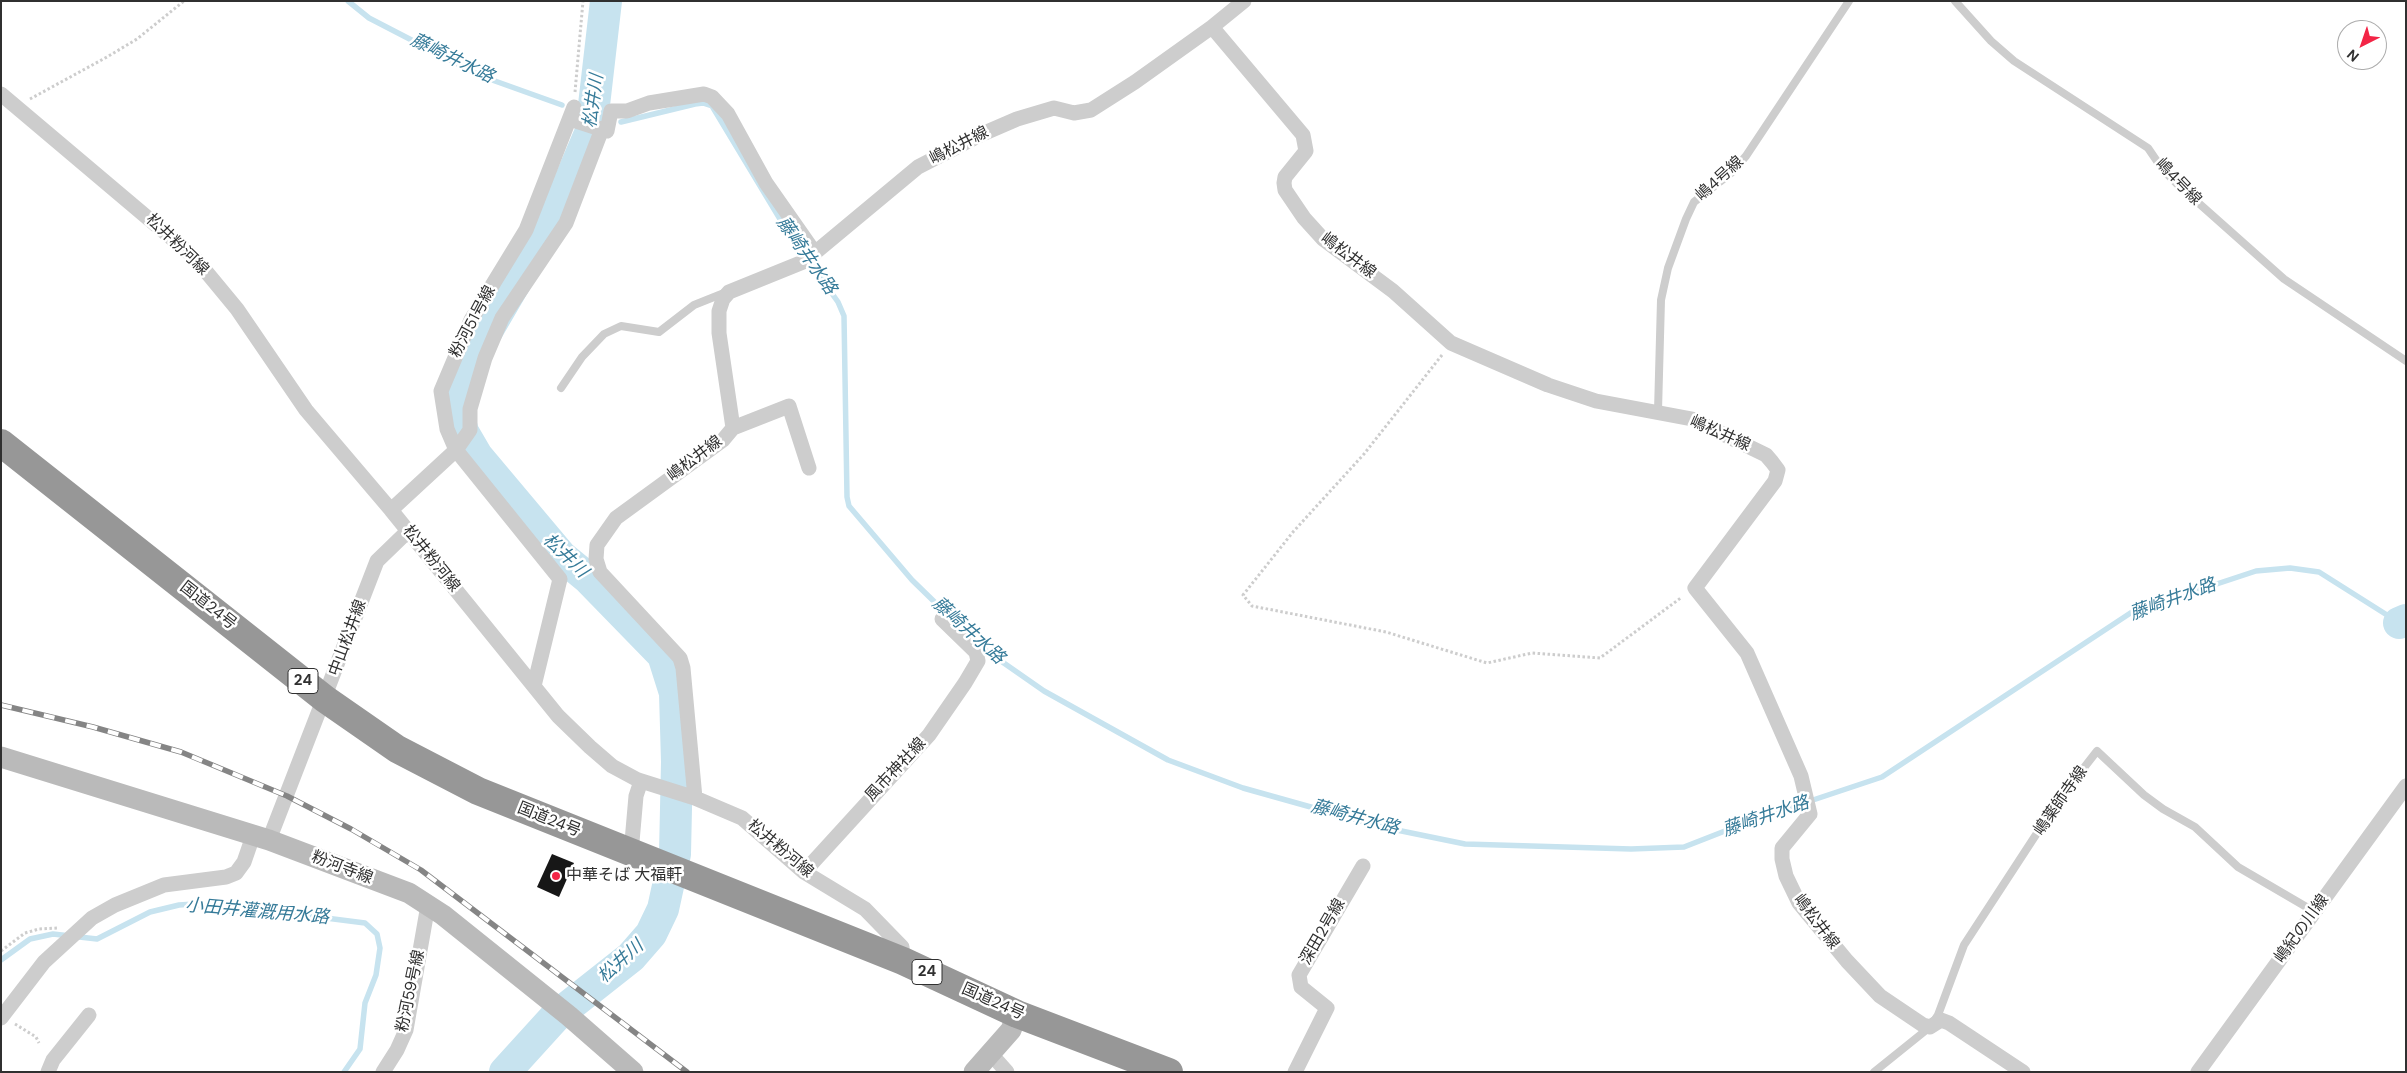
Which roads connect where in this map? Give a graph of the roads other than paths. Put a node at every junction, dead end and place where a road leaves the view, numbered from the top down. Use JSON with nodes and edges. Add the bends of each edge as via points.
{"nodes":[{"id":1,"x":1244,"y":1,"type":"edge"},
{"id":2,"x":1849,"y":1,"type":"edge"},
{"id":3,"x":1954,"y":1,"type":"edge"},
{"id":4,"x":1212,"y":27,"type":"junction"},
{"id":5,"x":1,"y":94,"type":"edge"},
{"id":6,"x":604,"y":130,"type":"junction"},
{"id":7,"x":810,"y":257,"type":"junction"},
{"id":8,"x":729,"y":292,"type":"junction"},
{"id":9,"x":2406,"y":361,"type":"edge"},
{"id":10,"x":561,"y":388,"type":"dead end"},
{"id":11,"x":1658,"y":411,"type":"junction"},
{"id":12,"x":733,"y":428,"type":"junction"},
{"id":13,"x":1,"y":443,"type":"edge"},
{"id":14,"x":457,"y":448,"type":"junction"},
{"id":15,"x":809,"y":468,"type":"dead end"},
{"id":16,"x":391,"y":510,"type":"junction"},
{"id":17,"x":408,"y":531,"type":"junction"},
{"id":18,"x":942,"y":619,"type":"dead end"},
{"id":19,"x":534,"y":686,"type":"junction"},
{"id":20,"x":325,"y":699,"type":"junction"},
{"id":21,"x":1,"y":757,"type":"edge"},
{"id":22,"x":644,"y":782,"type":"junction"},
{"id":23,"x":2406,"y":786,"type":"edge"},
{"id":24,"x":691,"y":797,"type":"junction"},
{"id":25,"x":261,"y":838,"type":"junction"},
{"id":26,"x":636,"y":855,"type":"junction"},
{"id":27,"x":1363,"y":866,"type":"dead end"},
{"id":28,"x":804,"y":872,"type":"junction"},
{"id":29,"x":428,"y":905,"type":"junction"},
{"id":30,"x":2315,"y":912,"type":"junction"},
{"id":31,"x":902,"y":961,"type":"junction"},
{"id":32,"x":1017,"y":1014,"type":"junction"},
{"id":33,"x":89,"y":1015,"type":"dead end"},
{"id":34,"x":2,"y":1017,"type":"edge"},
{"id":35,"x":1930,"y":1027,"type":"junction"},
{"id":36,"x":991,"y":1054,"type":"junction"},
{"id":37,"x":48,"y":1072,"type":"edge"},
{"id":38,"x":382,"y":1072,"type":"edge"},
{"id":39,"x":633,"y":1072,"type":"edge"},
{"id":40,"x":974,"y":1072,"type":"edge"},
{"id":41,"x":1008,"y":1072,"type":"edge"},
{"id":42,"x":1169,"y":1072,"type":"edge"},
{"id":43,"x":1295,"y":1072,"type":"edge"},
{"id":44,"x":1874,"y":1072,"type":"edge"},
{"id":45,"x":2023,"y":1072,"type":"edge"},
{"id":46,"x":2198,"y":1072,"type":"edge"}],
"edges":[{"from":1,"to":4,"type":"street"},
{"from":2,"to":11,"type":"lane","name":"嶋4号線","via":[[1746,156],[1731,174],[1694,202],[1686,219],[1668,268],[1661,300]]},
{"from":3,"to":9,"type":"lane","name":"嶋4号線","via":[[2014,61],[2148,148],[2162,170],[2284,279]]},
{"from":4,"to":7,"type":"street","name":"嶋松井線","via":[[1091,110],[1074,113],[1054,108],[1017,119],[918,167]]},
{"from":4,"to":11,"type":"street","name":"嶋松井線","via":[[1303,134],[1306,151],[1285,177],[1285,190],[1323,239],[1394,291],[1451,343],[1548,385],[1596,401]]},
{"from":5,"to":16,"type":"street","name":"松井粉河線","via":[[194,257],[237,309],[306,410]]},
{"from":6,"to":7,"type":"street","via":[[611,111],[627,111],[649,103],[704,94],[712,96],[728,114]]},
{"from":6,"to":14,"type":"street","via":[[566,223],[502,318],[485,358],[470,409],[470,430]]},
{"from":6,"to":14,"type":"street","name":"粉河51号線","via":[[572,115],[526,230],[472,320],[441,391],[447,429]]},
{"from":7,"to":8,"type":"street","name":"嶋松井線"},
{"from":8,"to":10,"type":"lane","via":[[694,306],[659,332],[620,326],[604,334],[582,357]]},
{"from":8,"to":12,"type":"street","name":"嶋松井線","via":[[719,311],[719,333]]},
{"from":11,"to":35,"type":"street","name":"嶋松井線","via":[[1692,419],[1724,434],[1766,455],[1778,470],[1775,481],[1694,588],[1747,652],[1783,731],[1809,802],[1810,814],[1782,848],[1786,876],[1799,903],[1846,961],[1880,996]]},
{"from":12,"to":15,"type":"street","via":[[789,406]]},
{"from":12,"to":24,"type":"street","name":"嶋松井線","via":[[723,440],[616,518],[598,545],[596,559],[600,572],[680,658]]},
{"from":13,"to":20,"type":"highway","name":"国道24号","number":"24"},
{"from":14,"to":16,"type":"street"},
{"from":14,"to":19,"type":"street","name":"粉河51号線","via":[[560,579]]},
{"from":16,"to":17,"type":"street","name":"松井粉河線"},
{"from":17,"to":19,"type":"street","name":"松井粉河線"},
{"from":17,"to":20,"type":"street","name":"中山松井線","via":[[377,561]]},
{"from":18,"to":28,"type":"street","name":"風市神社線","via":[[976,652],[978,661],[929,734]]},
{"from":19,"to":22,"type":"street","name":"松井粉河線","via":[[558,716],[590,747],[612,766]]},
{"from":20,"to":25,"type":"street","name":"中山松井線"},
{"from":20,"to":26,"type":"highway","name":"国道24号","number":"24","via":[[397,750],[478,791]]},
{"from":21,"to":25,"type":"main road","name":"粉河寺線"},
{"from":22,"to":24,"type":"street","name":"松井粉河線"},
{"from":22,"to":26,"type":"street","via":[[636,796]]},
{"from":23,"to":30,"type":"street","name":"嶋紀の川線"},
{"from":24,"to":28,"type":"street","name":"松井粉河線","via":[[742,818]]},
{"from":25,"to":29,"type":"main road","name":"粉河寺線","via":[[409,893]]},
{"from":25,"to":34,"type":"street","name":"中山松井線","via":[[236,873],[164,885],[115,905],[74,934],[44,962]]},
{"from":26,"to":31,"type":"highway","name":"国道24号","number":"24"},
{"from":27,"to":43,"type":"street","name":"深田2号線","via":[[1299,975],[1301,987],[1327,1008]]},
{"from":28,"to":31,"type":"street","name":"松井粉河線","via":[[865,909],[902,947]]},
{"from":29,"to":38,"type":"street","name":"粉河59号線","via":[[406,1030]]},
{"from":29,"to":39,"type":"main road","name":"粉河寺線","via":[[562,1009]]},
{"from":30,"to":35,"type":"lane","name":"嶋薬師寺線","via":[[2238,867],[2195,827],[2144,795],[2097,751],[2058,801],[1990,910],[1964,945]]},
{"from":30,"to":46,"type":"street","name":"嶋紀の川線"},
{"from":31,"to":32,"type":"highway","name":"国道24号","number":"24"},
{"from":32,"to":36,"type":"main road","via":[[1011,1030]]},
{"from":32,"to":42,"type":"highway","name":"国道24号","number":"24"},
{"from":33,"to":37,"type":"street","via":[[53,1060]]},
{"from":35,"to":44,"type":"lane","name":"嶋薬師寺線"},
{"from":35,"to":45,"type":"street","via":[[1941,1020],[1949,1023]]},
{"from":36,"to":40,"type":"main road"},
{"from":36,"to":41,"type":"street"}]}
